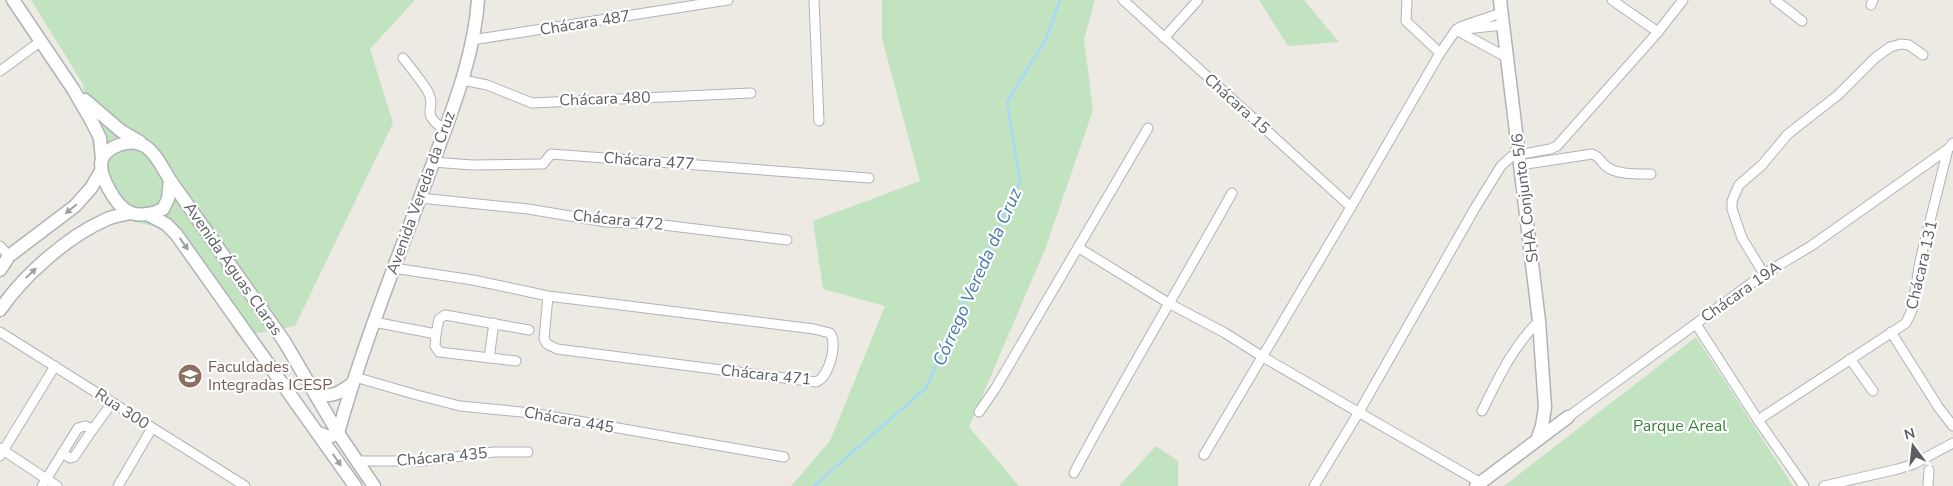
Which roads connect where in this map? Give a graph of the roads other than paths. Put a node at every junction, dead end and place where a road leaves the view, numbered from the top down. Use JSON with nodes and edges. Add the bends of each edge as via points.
{"nodes":[{"id":1,"x":13,"y":0,"type":"edge"},
{"id":2,"x":478,"y":0,"type":"edge"},
{"id":3,"x":728,"y":0,"type":"edge"},
{"id":4,"x":814,"y":0,"type":"edge"},
{"id":5,"x":1123,"y":0,"type":"edge"},
{"id":6,"x":1198,"y":0,"type":"edge"},
{"id":7,"x":1406,"y":0,"type":"edge"},
{"id":8,"x":1612,"y":0,"type":"edge"},
{"id":9,"x":1683,"y":0,"type":"edge"},
{"id":10,"x":1775,"y":0,"type":"edge"},
{"id":11,"x":1501,"y":13,"type":"edge"},
{"id":12,"x":1802,"y":21,"type":"dead end"},
{"id":13,"x":1456,"y":30,"type":"junction"},
{"id":14,"x":1658,"y":32,"type":"junction"},
{"id":15,"x":1164,"y":38,"type":"junction"},
{"id":16,"x":472,"y":40,"type":"junction"},
{"id":17,"x":41,"y":41,"type":"junction"},
{"id":18,"x":1440,"y":52,"type":"junction"},
{"id":19,"x":1923,"y":55,"type":"dead end"},
{"id":20,"x":403,"y":58,"type":"dead end"},
{"id":21,"x":1508,"y":58,"type":"junction"},
{"id":22,"x":0,"y":71,"type":"edge"},
{"id":23,"x":463,"y":80,"type":"junction"},
{"id":24,"x":73,"y":89,"type":"junction"},
{"id":25,"x":751,"y":93,"type":"dead end"},
{"id":26,"x":819,"y":121,"type":"dead end"},
{"id":27,"x":1148,"y":128,"type":"dead end"},
{"id":28,"x":445,"y":130,"type":"junction"},
{"id":29,"x":142,"y":144,"type":"junction"},
{"id":30,"x":1951,"y":146,"type":"edge"},
{"id":31,"x":1520,"y":159,"type":"junction"},
{"id":32,"x":433,"y":162,"type":"junction"},
{"id":33,"x":101,"y":165,"type":"junction"},
{"id":34,"x":1651,"y":174,"type":"dead end"},
{"id":35,"x":870,"y":178,"type":"dead end"},
{"id":36,"x":170,"y":180,"type":"junction"},
{"id":37,"x":1232,"y":194,"type":"dead end"},
{"id":38,"x":420,"y":198,"type":"junction"},
{"id":39,"x":1351,"y":207,"type":"junction"},
{"id":40,"x":131,"y":213,"type":"junction"},
{"id":41,"x":147,"y":214,"type":"junction"},
{"id":42,"x":787,"y":240,"type":"dead end"},
{"id":43,"x":1078,"y":248,"type":"junction"},
{"id":44,"x":4,"y":251,"type":"edge"},
{"id":45,"x":393,"y":268,"type":"junction"},
{"id":46,"x":0,"y":270,"type":"edge"},
{"id":47,"x":1764,"y":274,"type":"junction"},
{"id":48,"x":548,"y":296,"type":"junction"},
{"id":49,"x":1170,"y":304,"type":"junction"},
{"id":50,"x":0,"y":310,"type":"edge"},
{"id":51,"x":1539,"y":321,"type":"junction"},
{"id":52,"x":374,"y":322,"type":"junction"},
{"id":53,"x":494,"y":323,"type":"junction"},
{"id":54,"x":1696,"y":324,"type":"junction"},
{"id":55,"x":530,"y":330,"type":"dead end"},
{"id":56,"x":0,"y":332,"type":"edge"},
{"id":57,"x":1891,"y":332,"type":"junction"},
{"id":58,"x":436,"y":334,"type":"junction"},
{"id":59,"x":1263,"y":356,"type":"junction"},
{"id":60,"x":489,"y":358,"type":"junction"},
{"id":61,"x":1850,"y":359,"type":"junction"},
{"id":62,"x":516,"y":361,"type":"dead end"},
{"id":63,"x":55,"y":366,"type":"junction"},
{"id":64,"x":354,"y":380,"type":"junction"},
{"id":65,"x":1873,"y":391,"type":"dead end"},
{"id":66,"x":317,"y":395,"type":"junction"},
{"id":67,"x":1545,"y":398,"type":"junction"},
{"id":68,"x":112,"y":403,"type":"junction"},
{"id":69,"x":1482,"y":411,"type":"dead end"},
{"id":70,"x":978,"y":412,"type":"dead end"},
{"id":71,"x":1359,"y":412,"type":"junction"},
{"id":72,"x":1568,"y":416,"type":"junction"},
{"id":73,"x":1758,"y":420,"type":"junction"},
{"id":74,"x":1953,"y":426,"type":"edge"},
{"id":75,"x":152,"y":428,"type":"junction"},
{"id":76,"x":93,"y":429,"type":"junction"},
{"id":77,"x":318,"y":433,"type":"junction"},
{"id":78,"x":338,"y":433,"type":"junction"},
{"id":79,"x":1537,"y":440,"type":"junction"},
{"id":80,"x":1953,"y":443,"type":"edge"},
{"id":81,"x":1,"y":452,"type":"edge"},
{"id":82,"x":528,"y":452,"type":"dead end"},
{"id":83,"x":62,"y":453,"type":"junction"},
{"id":84,"x":1204,"y":456,"type":"dead end"},
{"id":85,"x":784,"y":457,"type":"dead end"},
{"id":86,"x":356,"y":461,"type":"junction"},
{"id":87,"x":1929,"y":470,"type":"dead end"},
{"id":88,"x":1074,"y":473,"type":"dead end"},
{"id":89,"x":44,"y":483,"type":"edge"},
{"id":90,"x":1479,"y":484,"type":"edge"},
{"id":91,"x":57,"y":486,"type":"edge"},
{"id":92,"x":118,"y":486,"type":"edge"},
{"id":93,"x":245,"y":486,"type":"edge"},
{"id":94,"x":355,"y":486,"type":"edge"},
{"id":95,"x":374,"y":486,"type":"edge"},
{"id":96,"x":1314,"y":486,"type":"edge"},
{"id":97,"x":1804,"y":486,"type":"edge"},
{"id":98,"x":1824,"y":486,"type":"edge"},
{"id":99,"x":1928,"y":486,"type":"edge"}],
"edges":[{"from":1,"to":17,"type":"main road"},
{"from":2,"to":16,"type":"main road","name":"Avenida Vereda da Cruz"},
{"from":3,"to":16,"type":"street","name":"Chácara 487"},
{"from":4,"to":26,"type":"street"},
{"from":5,"to":15,"type":"street","name":"Chácara 15"},
{"from":6,"to":15,"type":"street"},
{"from":7,"to":18,"type":"street","via":[[1406,21]]},
{"from":8,"to":14,"type":"street"},
{"from":9,"to":14,"type":"street"},
{"from":10,"to":12,"type":"street"},
{"from":11,"to":13,"type":"street"},
{"from":11,"to":21,"type":"main road","name":"SHA Conjunto 5/6"},
{"from":13,"to":18,"type":"street"},
{"from":13,"to":21,"type":"street"},
{"from":14,"to":31,"type":"street","via":[[1557,146]]},
{"from":15,"to":39,"type":"street","name":"Chácara 15"},
{"from":16,"to":23,"type":"main road","name":"Avenida Vereda da Cruz"},
{"from":17,"to":22,"type":"street"},
{"from":17,"to":24,"type":"main road"},
{"from":18,"to":39,"type":"street"},
{"from":19,"to":47,"type":"street","via":[[1909,45],[1890,47],[1838,95],[1788,134],[1762,165],[1739,185],[1732,209],[1742,238]]},
{"from":20,"to":28,"type":"street","via":[[430,96],[430,117]]},
{"from":21,"to":31,"type":"main road","name":"SHA Conjunto 5/6"},
{"from":23,"to":25,"type":"street","name":"Chácara 480","via":[[487,84],[532,103]]},
{"from":23,"to":28,"type":"main road","name":"Avenida Vereda da Cruz"},
{"from":24,"to":29,"type":"main road","via":[[100,115]]},
{"from":24,"to":33,"type":"main road","via":[[100,138]]},
{"from":27,"to":43,"type":"street"},
{"from":28,"to":32,"type":"main road","name":"Avenida Vereda da Cruz"},
{"from":29,"to":33,"type":"main road","via":[[126,142],[113,147]]},
{"from":29,"to":36,"type":"main road","via":[[153,152]]},
{"from":30,"to":47,"type":"street","name":"Chácara 19A","via":[[1811,246]]},
{"from":30,"to":57,"type":"street","name":"Chácara 131","via":[[1920,261],[1912,310],[1906,323]]},
{"from":31,"to":34,"type":"street","via":[[1592,154],[1609,168],[1628,174]]},
{"from":31,"to":51,"type":"main road","name":"SHA Conjunto 5/6"},
{"from":31,"to":71,"type":"street","via":[[1508,159],[1491,180]]},
{"from":32,"to":35,"type":"street","name":"Chácara 477","via":[[543,164],[551,154]]},
{"from":32,"to":38,"type":"main road","name":"Avenida Vereda da Cruz"},
{"from":33,"to":40,"type":"main road","via":[[107,186]]},
{"from":33,"to":44,"type":"main road","one_way":true,"via":[[90,188],[75,206]]},
{"from":36,"to":41,"type":"main road","via":[[165,206]]},
{"from":36,"to":66,"type":"main road","name":"Avenida Águas Claras","via":[[284,341]]},
{"from":37,"to":49,"type":"street"},
{"from":38,"to":42,"type":"street","name":"Chácara 472","via":[[528,209],[606,222],[655,224]]},
{"from":38,"to":45,"type":"main road","name":"Avenida Vereda da Cruz"},
{"from":39,"to":59,"type":"street"},
{"from":40,"to":41,"type":"main road"},
{"from":50,"to":40,"type":"main road","one_way":true,"via":[[26,278],[48,258],[106,219]]},
{"from":41,"to":77,"type":"main road","name":"Avenida Águas Claras","one_way":true,"via":[[166,224],[176,234]]},
{"from":43,"to":49,"type":"street"},
{"from":43,"to":70,"type":"street","via":[[995,389]]},
{"from":44,"to":46,"type":"main road"},
{"from":45,"to":48,"type":"street","name":"Chácara 471"},
{"from":45,"to":52,"type":"main road","name":"Avenida Vereda da Cruz"},
{"from":47,"to":54,"type":"street","name":"Chácara 19A"},
{"from":48,"to":48,"type":"street","name":"Chácara 471","via":[[814,329],[830,332],[834,346],[827,370],[816,382],[557,349],[547,344],[543,334]]},
{"from":49,"to":59,"type":"street"},
{"from":49,"to":88,"type":"street","via":[[1117,392]]},
{"from":51,"to":67,"type":"main road","name":"SHA Conjunto 5/6"},
{"from":51,"to":69,"type":"street","via":[[1525,334]]},
{"from":52,"to":58,"type":"street"},
{"from":52,"to":64,"type":"main road","name":"Avenida Vereda da Cruz"},
{"from":53,"to":55,"type":"street"},
{"from":53,"to":58,"type":"street","via":[[445,315],[439,319]]},
{"from":53,"to":60,"type":"street"},
{"from":54,"to":72,"type":"street","name":"Chácara 19A"},
{"from":54,"to":73,"type":"street"},
{"from":56,"to":63,"type":"street","name":"Rua 300"},
{"from":57,"to":61,"type":"street","name":"Chácara 131"},
{"from":57,"to":74,"type":"street"},
{"from":58,"to":60,"type":"street","via":[[435,346],[439,352]]},
{"from":59,"to":71,"type":"street"},
{"from":59,"to":84,"type":"street"},
{"from":60,"to":62,"type":"street"},
{"from":61,"to":65,"type":"street"},
{"from":61,"to":73,"type":"street","name":"Chácara 131"},
{"from":63,"to":68,"type":"street","name":"Rua 300"},
{"from":63,"to":81,"type":"street"},
{"from":64,"to":66,"type":"main road","via":[[341,393]]},
{"from":64,"to":78,"type":"main road","name":"Avenida Vereda da Cruz"},
{"from":64,"to":85,"type":"street","name":"Chácara 445","via":[[460,406],[524,412]]},
{"from":66,"to":78,"type":"main road","name":"Avenida Águas Claras"},
{"from":67,"to":72,"type":"main road","via":[[1554,410]]},
{"from":67,"to":79,"type":"main road","name":"SHA Conjunto 5/6"},
{"from":68,"to":75,"type":"street","name":"Rua 300"},
{"from":68,"to":76,"type":"street"},
{"from":71,"to":90,"type":"street"},
{"from":71,"to":96,"type":"street"},
{"from":72,"to":79,"type":"main road","name":"Chácara 19A"},
{"from":73,"to":97,"type":"street"},
{"from":75,"to":92,"type":"street"},
{"from":75,"to":93,"type":"street","name":"Rua 300"},
{"from":76,"to":83,"type":"street","via":[[80,426]]},
{"from":76,"to":83,"type":"street","via":[[74,457]]},
{"from":77,"to":78,"type":"main road","via":[[329,437]]},
{"from":77,"to":94,"type":"main road","name":"Avenida Águas Claras","one_way":true},
{"from":78,"to":86,"type":"main road","name":"Avenida Águas Claras"},
{"from":79,"to":90,"type":"main road","name":"Chácara 19A"},
{"from":80,"to":98,"type":"street","via":[[1914,464]]},
{"from":81,"to":89,"type":"street"},
{"from":82,"to":86,"type":"street","name":"Chácara 435","via":[[494,452],[422,462]]},
{"from":83,"to":89,"type":"street"},
{"from":86,"to":95,"type":"main road","name":"Avenida Águas Claras"},
{"from":87,"to":99,"type":"street"},
{"from":89,"to":91,"type":"street"}]}
